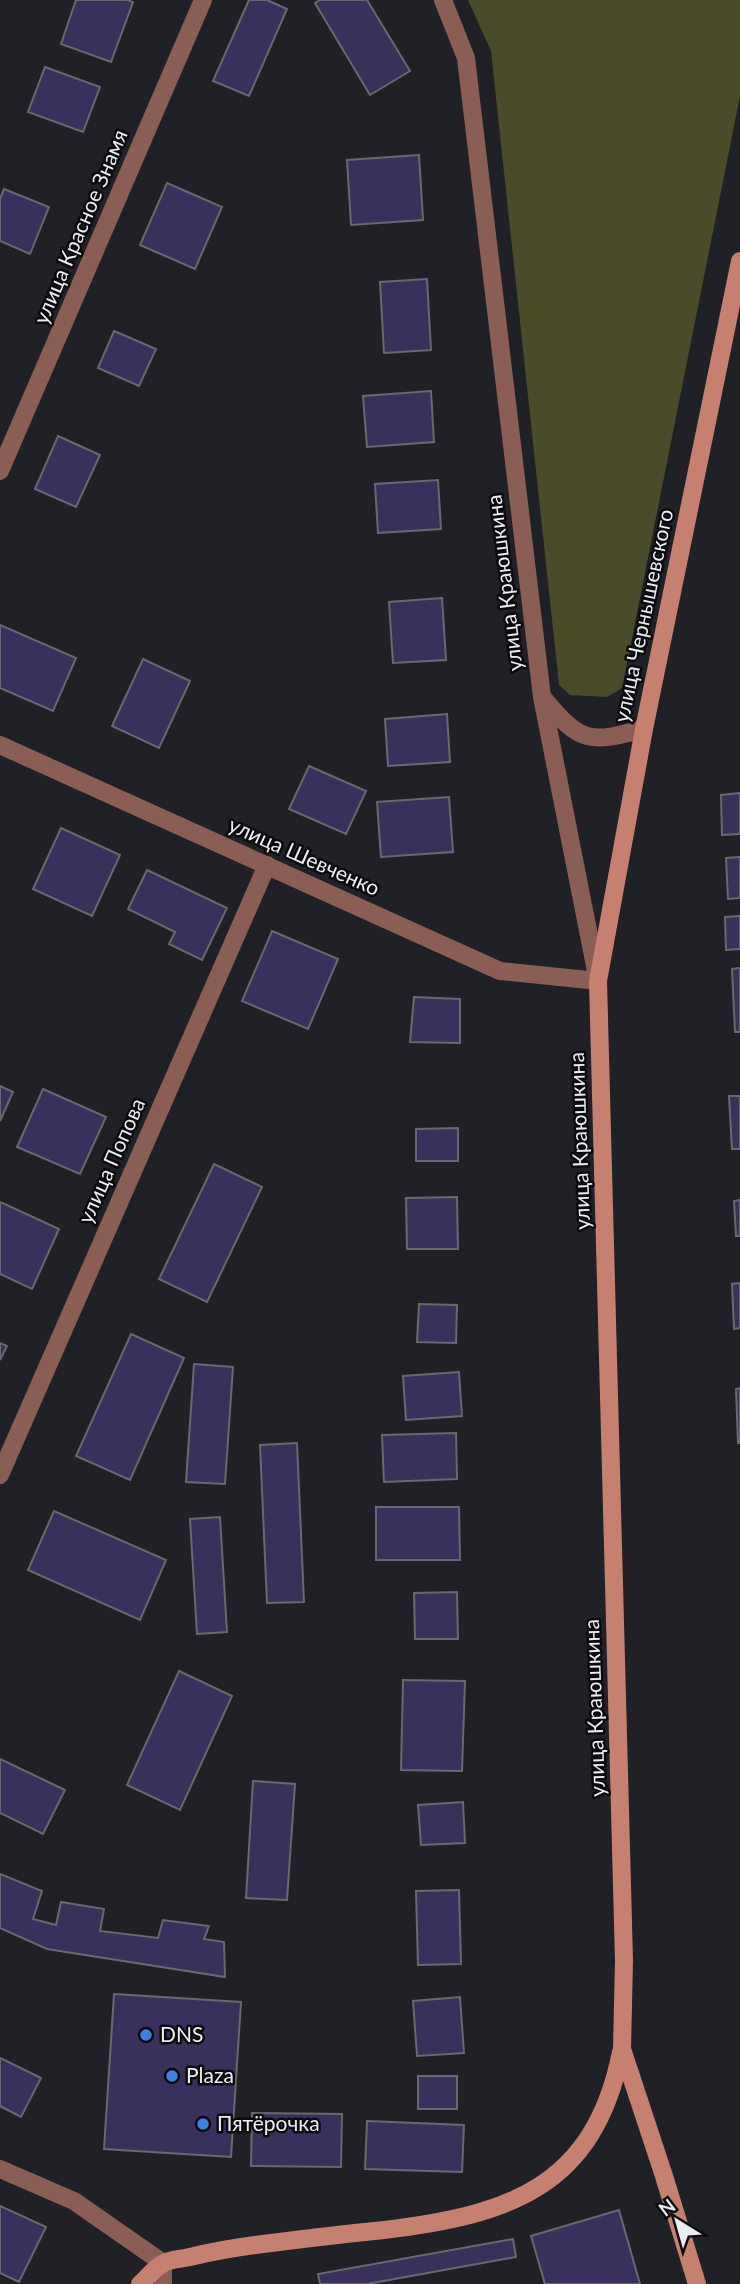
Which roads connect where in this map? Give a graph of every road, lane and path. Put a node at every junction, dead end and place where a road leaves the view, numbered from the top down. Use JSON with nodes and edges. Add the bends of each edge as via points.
{"nodes":[{"id":1,"x":203,"y":0,"type":"edge"},
{"id":2,"x":443,"y":0,"type":"edge"},
{"id":3,"x":740,"y":261,"type":"edge"},
{"id":4,"x":737,"y":288,"type":"edge"},
{"id":5,"x":0,"y":471,"type":"edge"},
{"id":6,"x":542,"y":697,"type":"junction"},
{"id":7,"x":644,"y":729,"type":"junction"},
{"id":8,"x":0,"y":745,"type":"edge"},
{"id":9,"x":267,"y":866,"type":"junction"},
{"id":10,"x":598,"y":981,"type":"junction"},
{"id":11,"x":0,"y":1475,"type":"edge"},
{"id":12,"x":622,"y":2049,"type":"junction"},
{"id":13,"x":0,"y":2169,"type":"edge"},
{"id":14,"x":163,"y":2263,"type":"junction"},
{"id":15,"x":140,"y":2284,"type":"edge"},
{"id":16,"x":163,"y":2284,"type":"edge"},
{"id":17,"x":697,"y":2284,"type":"edge"}],
"edges":[{"from":1,"to":5,"type":"street","name":"улица Красное Знамя"},
{"from":2,"to":6,"type":"street","name":"улица Краюшкина","via":[[466,58]]},
{"from":3,"to":4,"type":"main road","name":"улица Чернышевского"},
{"from":4,"to":7,"type":"main road","name":"улица Чернышевского"},
{"from":6,"to":7,"type":"street","via":[[565,724],[603,740]]},
{"from":6,"to":10,"type":"street","name":"улица Краюшкина"},
{"from":7,"to":10,"type":"main road","name":"улица Чернышевского"},
{"from":8,"to":9,"type":"street","name":"улица Шевченко"},
{"from":9,"to":10,"type":"street","name":"улица Шевченко","via":[[500,971]]},
{"from":9,"to":11,"type":"street","name":"улица Попова"},
{"from":10,"to":12,"type":"main road","name":"улица Краюшкина","via":[[624,1961]]},
{"from":12,"to":14,"type":"main road","via":[[607,2105],[592,2134],[550,2179],[517,2200],[433,2224],[227,2248]]},
{"from":12,"to":17,"type":"main road","name":"улица Краюшкина"},
{"from":13,"to":14,"type":"street","via":[[74,2201]]},
{"from":14,"to":15,"type":"main road"},
{"from":14,"to":16,"type":"street"}]}
